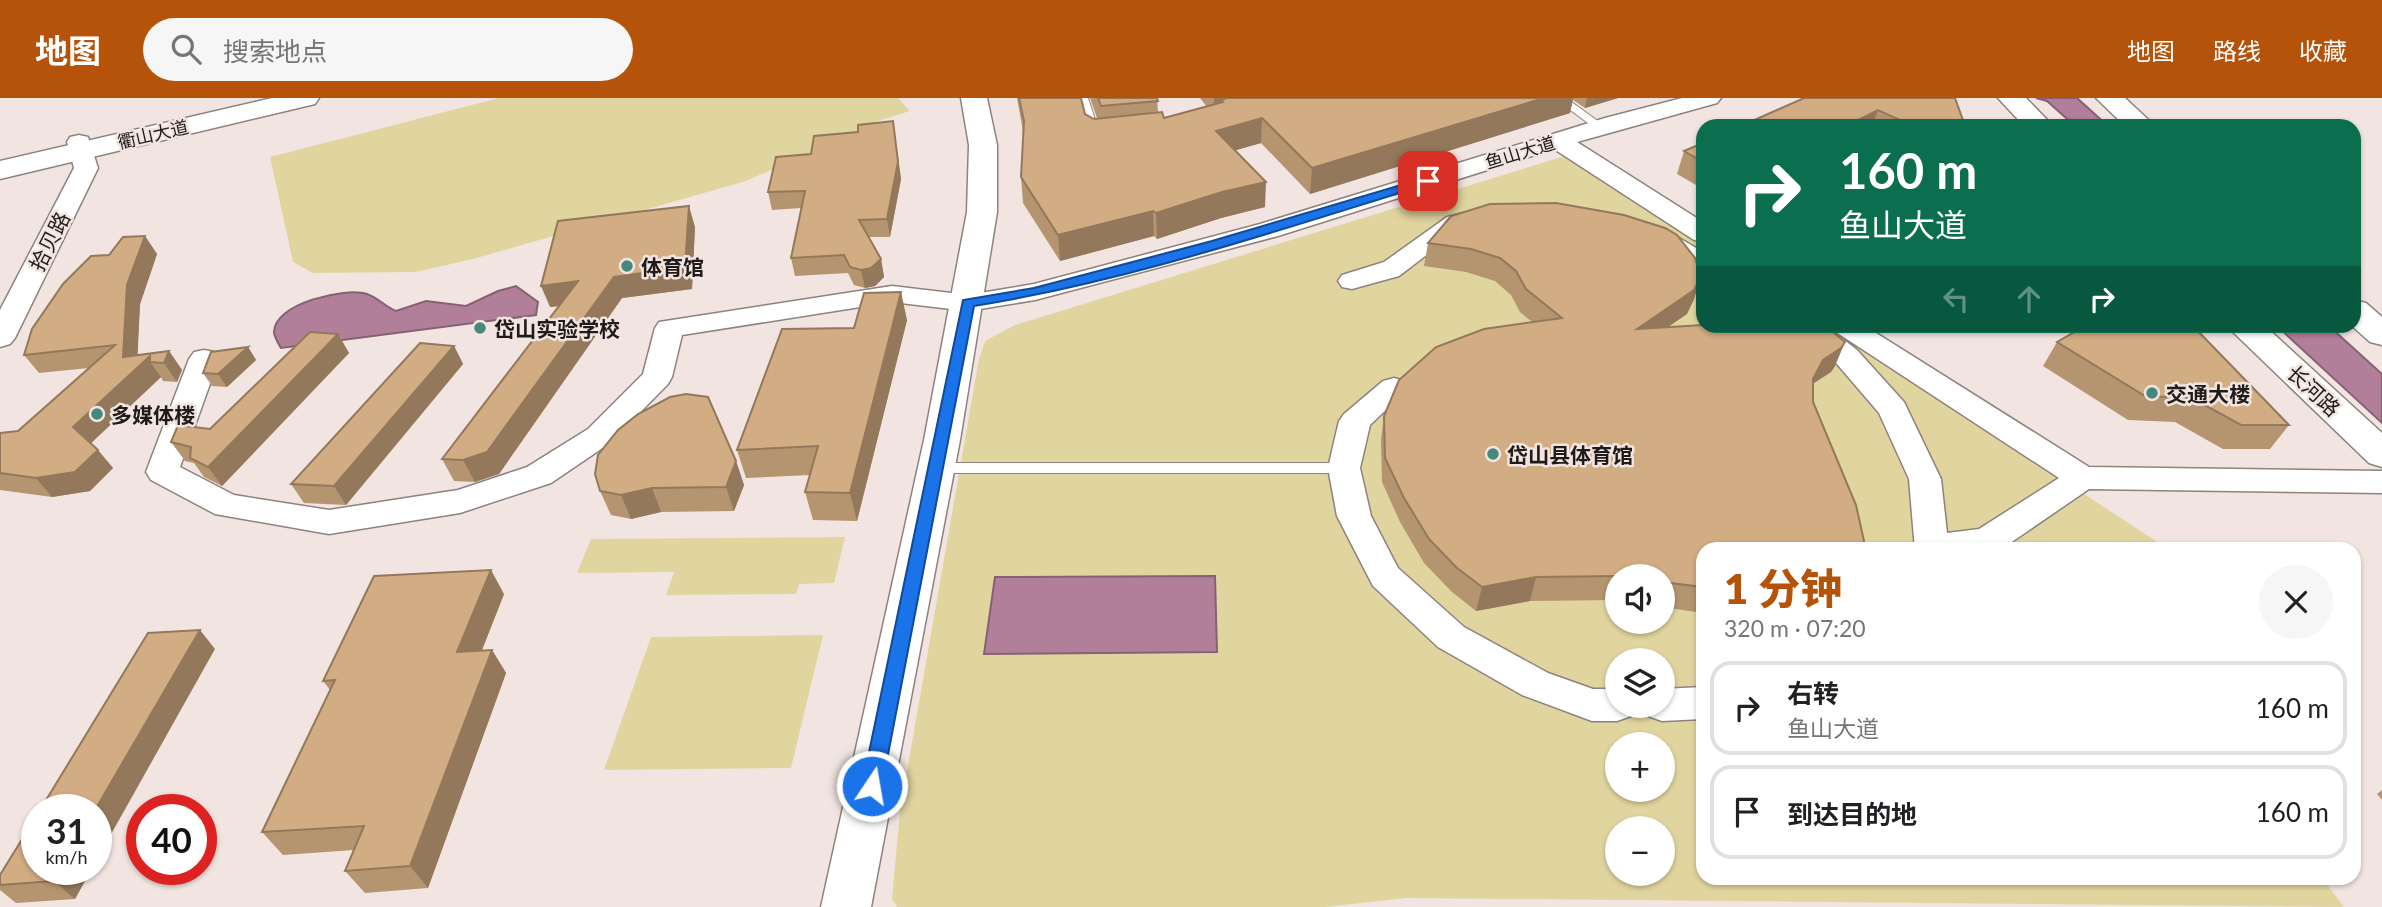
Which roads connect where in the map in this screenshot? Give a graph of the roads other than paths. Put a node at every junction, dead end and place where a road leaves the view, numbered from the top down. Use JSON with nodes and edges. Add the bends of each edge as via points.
{"nodes":[{"id":1,"x":269,"y":98,"type":"edge"},
{"id":2,"x":306,"y":98,"type":"edge"},
{"id":3,"x":974,"y":98,"type":"edge"},
{"id":4,"x":1083,"y":98,"type":"edge"},
{"id":5,"x":1559,"y":98,"type":"edge"},
{"id":6,"x":1709,"y":98,"type":"edge"},
{"id":7,"x":2011,"y":98,"type":"edge"},
{"id":8,"x":2109,"y":98,"type":"edge"},
{"id":9,"x":2032,"y":119,"type":"edge"},
{"id":10,"x":2133,"y":119,"type":"edge"},
{"id":11,"x":1600,"y":127,"type":"junction"},
{"id":12,"x":1108,"y":136,"type":"edge"},
{"id":13,"x":1557,"y":140,"type":"junction"},
{"id":14,"x":80,"y":146,"type":"junction"},
{"id":15,"x":0,"y":161,"type":"edge"},
{"id":16,"x":0,"y":170,"type":"edge"},
{"id":17,"x":1502,"y":216,"type":"edge"},
{"id":18,"x":1696,"y":229,"type":"edge"},
{"id":19,"x":1630,"y":233,"type":"edge"},
{"id":20,"x":1696,"y":259,"type":"edge"},
{"id":21,"x":1352,"y":281,"type":"dead end"},
{"id":22,"x":968,"y":303,"type":"junction"},
{"id":23,"x":2361,"y":316,"type":"edge"},
{"id":24,"x":1817,"y":333,"type":"edge"},
{"id":25,"x":1857,"y":333,"type":"edge"},
{"id":26,"x":2253,"y":333,"type":"edge"},
{"id":27,"x":2382,"y":335,"type":"edge"},
{"id":28,"x":0,"y":338,"type":"edge"},
{"id":29,"x":204,"y":359,"type":"dead end"},
{"id":30,"x":1394,"y":388,"type":"edge"},
{"id":31,"x":2382,"y":454,"type":"edge"},
{"id":32,"x":936,"y":468,"type":"junction"},
{"id":33,"x":1344,"y":468,"type":"junction"},
{"id":34,"x":2083,"y":478,"type":"junction"},
{"id":35,"x":2382,"y":482,"type":"edge"},
{"id":36,"x":1931,"y":542,"type":"edge"},
{"id":37,"x":1979,"y":542,"type":"edge"},
{"id":38,"x":1696,"y":703,"type":"edge"},
{"id":39,"x":1675,"y":704,"type":"edge"},
{"id":40,"x":1605,"y":705,"type":"edge"},
{"id":41,"x":846,"y":907,"type":"edge"}],
"edges":[{"from":1,"to":14,"type":"street","name":"衢山大道"},
{"from":2,"to":14,"type":"street","name":"衢山大道"},
{"from":3,"to":22,"type":"street","via":[[983,145],[982,212]]},
{"from":4,"to":12,"type":"lane","via":[[1095,138]]},
{"from":5,"to":11,"type":"lane"},
{"from":6,"to":11,"type":"street","name":"鱼山大道"},
{"from":7,"to":9,"type":"street"},
{"from":8,"to":10,"type":"street"},
{"from":11,"to":13,"type":"street","name":"鱼山大道"},
{"from":13,"to":18,"type":"street"},
{"from":13,"to":22,"type":"street","name":"鱼山大道","via":[[1269,230],[1035,292]]},
{"from":14,"to":15,"type":"street","name":"衢山大道"},
{"from":14,"to":16,"type":"street","name":"衢山大道"},
{"from":14,"to":28,"type":"street","name":"拾贝路","via":[[86,168]]},
{"from":17,"to":21,"type":"street","via":[[1475,217],[1437,231],[1421,250],[1391,269]]},
{"from":19,"to":20,"type":"street","via":[[1670,244]]},
{"from":22,"to":29,"type":"street","name":"鱼山大道","via":[[892,294],[669,328],[657,377],[599,436],[539,475],[460,501],[329,522],[227,506],[162,472]]},
{"from":22,"to":32,"type":"street"},
{"from":23,"to":27,"type":"street"},
{"from":24,"to":36,"type":"street","via":[[1847,357],[1893,409],[1925,480]]},
{"from":25,"to":34,"type":"street"},
{"from":26,"to":31,"type":"street","name":"长河路"},
{"from":30,"to":33,"type":"street","via":[[1355,421]]},
{"from":32,"to":33,"type":"lane"},
{"from":32,"to":41,"type":"street"},
{"from":33,"to":40,"type":"street","via":[[1354,516],[1385,577],[1451,637],[1535,684],[1592,705]]},
{"from":34,"to":35,"type":"street"},
{"from":34,"to":37,"type":"street"},
{"from":38,"to":39,"type":"street"}]}
